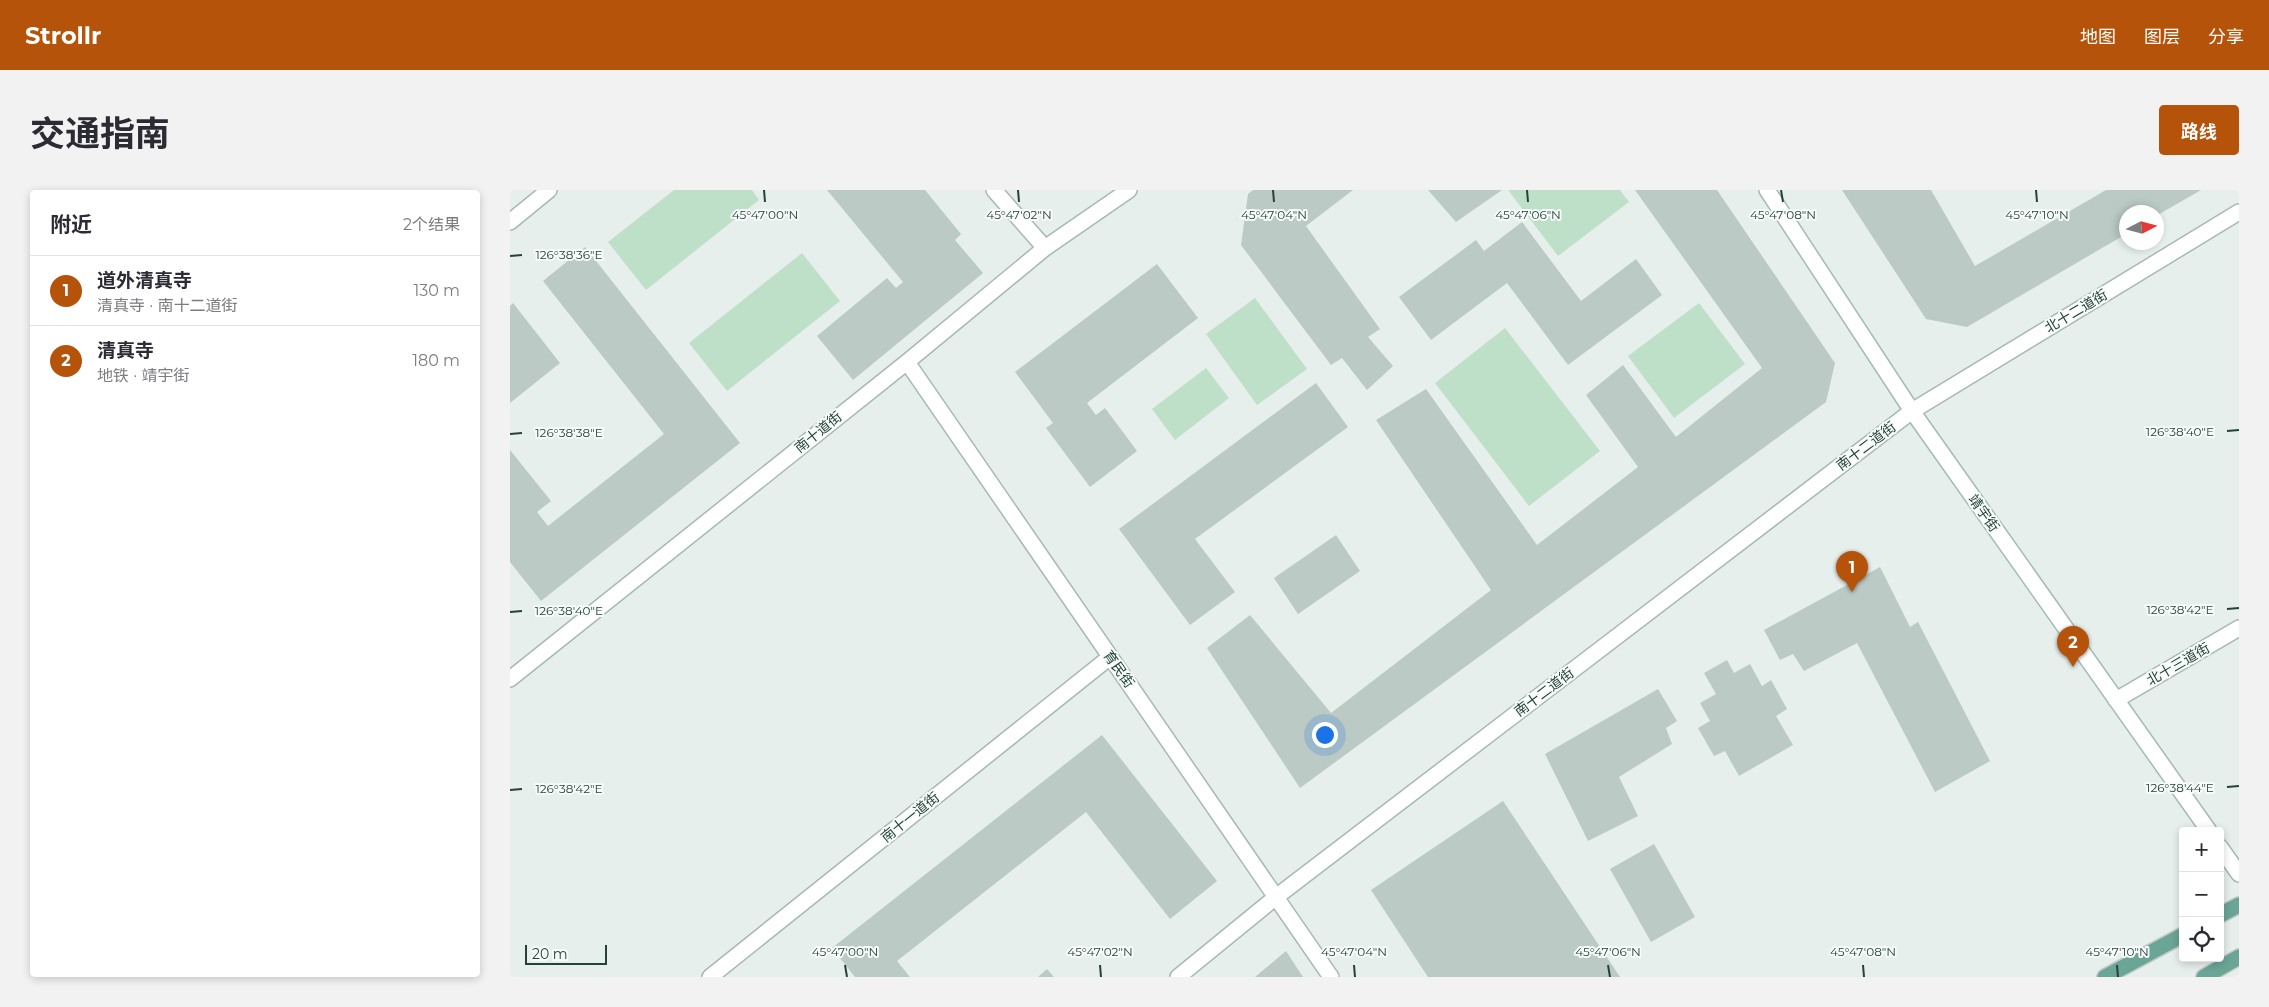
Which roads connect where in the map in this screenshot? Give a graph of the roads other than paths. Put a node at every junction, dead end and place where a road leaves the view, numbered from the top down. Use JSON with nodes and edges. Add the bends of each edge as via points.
{"nodes":[{"id":1,"x":549,"y":190,"type":"edge"},
{"id":2,"x":994,"y":190,"type":"edge"},
{"id":3,"x":1129,"y":190,"type":"edge"},
{"id":4,"x":1767,"y":190,"type":"edge"},
{"id":5,"x":2239,"y":212,"type":"edge"},
{"id":6,"x":510,"y":222,"type":"edge"},
{"id":7,"x":1044,"y":248,"type":"junction"},
{"id":8,"x":907,"y":362,"type":"junction"},
{"id":9,"x":1912,"y":411,"type":"junction"},
{"id":10,"x":2239,"y":628,"type":"edge"},
{"id":11,"x":1110,"y":657,"type":"junction"},
{"id":12,"x":510,"y":679,"type":"edge"},
{"id":13,"x":2116,"y":700,"type":"junction"},
{"id":14,"x":2206,"y":827,"type":"edge"},
{"id":15,"x":2224,"y":853,"type":"edge"},
{"id":16,"x":2239,"y":874,"type":"edge"},
{"id":17,"x":1276,"y":897,"type":"junction"},
{"id":18,"x":2239,"y":905,"type":"edge"},
{"id":19,"x":2224,"y":913,"type":"edge"},
{"id":20,"x":2179,"y":937,"type":"edge"},
{"id":21,"x":2239,"y":957,"type":"edge"},
{"id":22,"x":710,"y":977,"type":"edge"},
{"id":23,"x":1178,"y":977,"type":"edge"},
{"id":24,"x":1331,"y":977,"type":"edge"},
{"id":25,"x":2105,"y":977,"type":"edge"},
{"id":26,"x":2204,"y":977,"type":"edge"}],
"edges":[{"from":1,"to":6,"type":"street"},
{"from":2,"to":7,"type":"street"},
{"from":3,"to":7,"type":"street","name":"南十道街"},
{"from":4,"to":9,"type":"street","name":"靖宇街"},
{"from":5,"to":9,"type":"street","name":"北十二道街"},
{"from":7,"to":8,"type":"street","name":"南十道街"},
{"from":8,"to":11,"type":"street","name":"育民街"},
{"from":8,"to":12,"type":"street","name":"南十道街"},
{"from":9,"to":13,"type":"street","name":"靖宇街"},
{"from":9,"to":17,"type":"street","name":"南十二道街"},
{"from":10,"to":13,"type":"street","name":"北十三道街"},
{"from":11,"to":17,"type":"street","name":"育民街"},
{"from":11,"to":22,"type":"street","name":"南十一道街"},
{"from":13,"to":14,"type":"street","name":"靖宇街"},
{"from":15,"to":16,"type":"street"},
{"from":17,"to":23,"type":"street","name":"南十二道街"},
{"from":17,"to":24,"type":"street","name":"育民街"},
{"from":18,"to":19,"type":"main road"},
{"from":20,"to":25,"type":"main road"},
{"from":21,"to":26,"type":"main road"}]}
